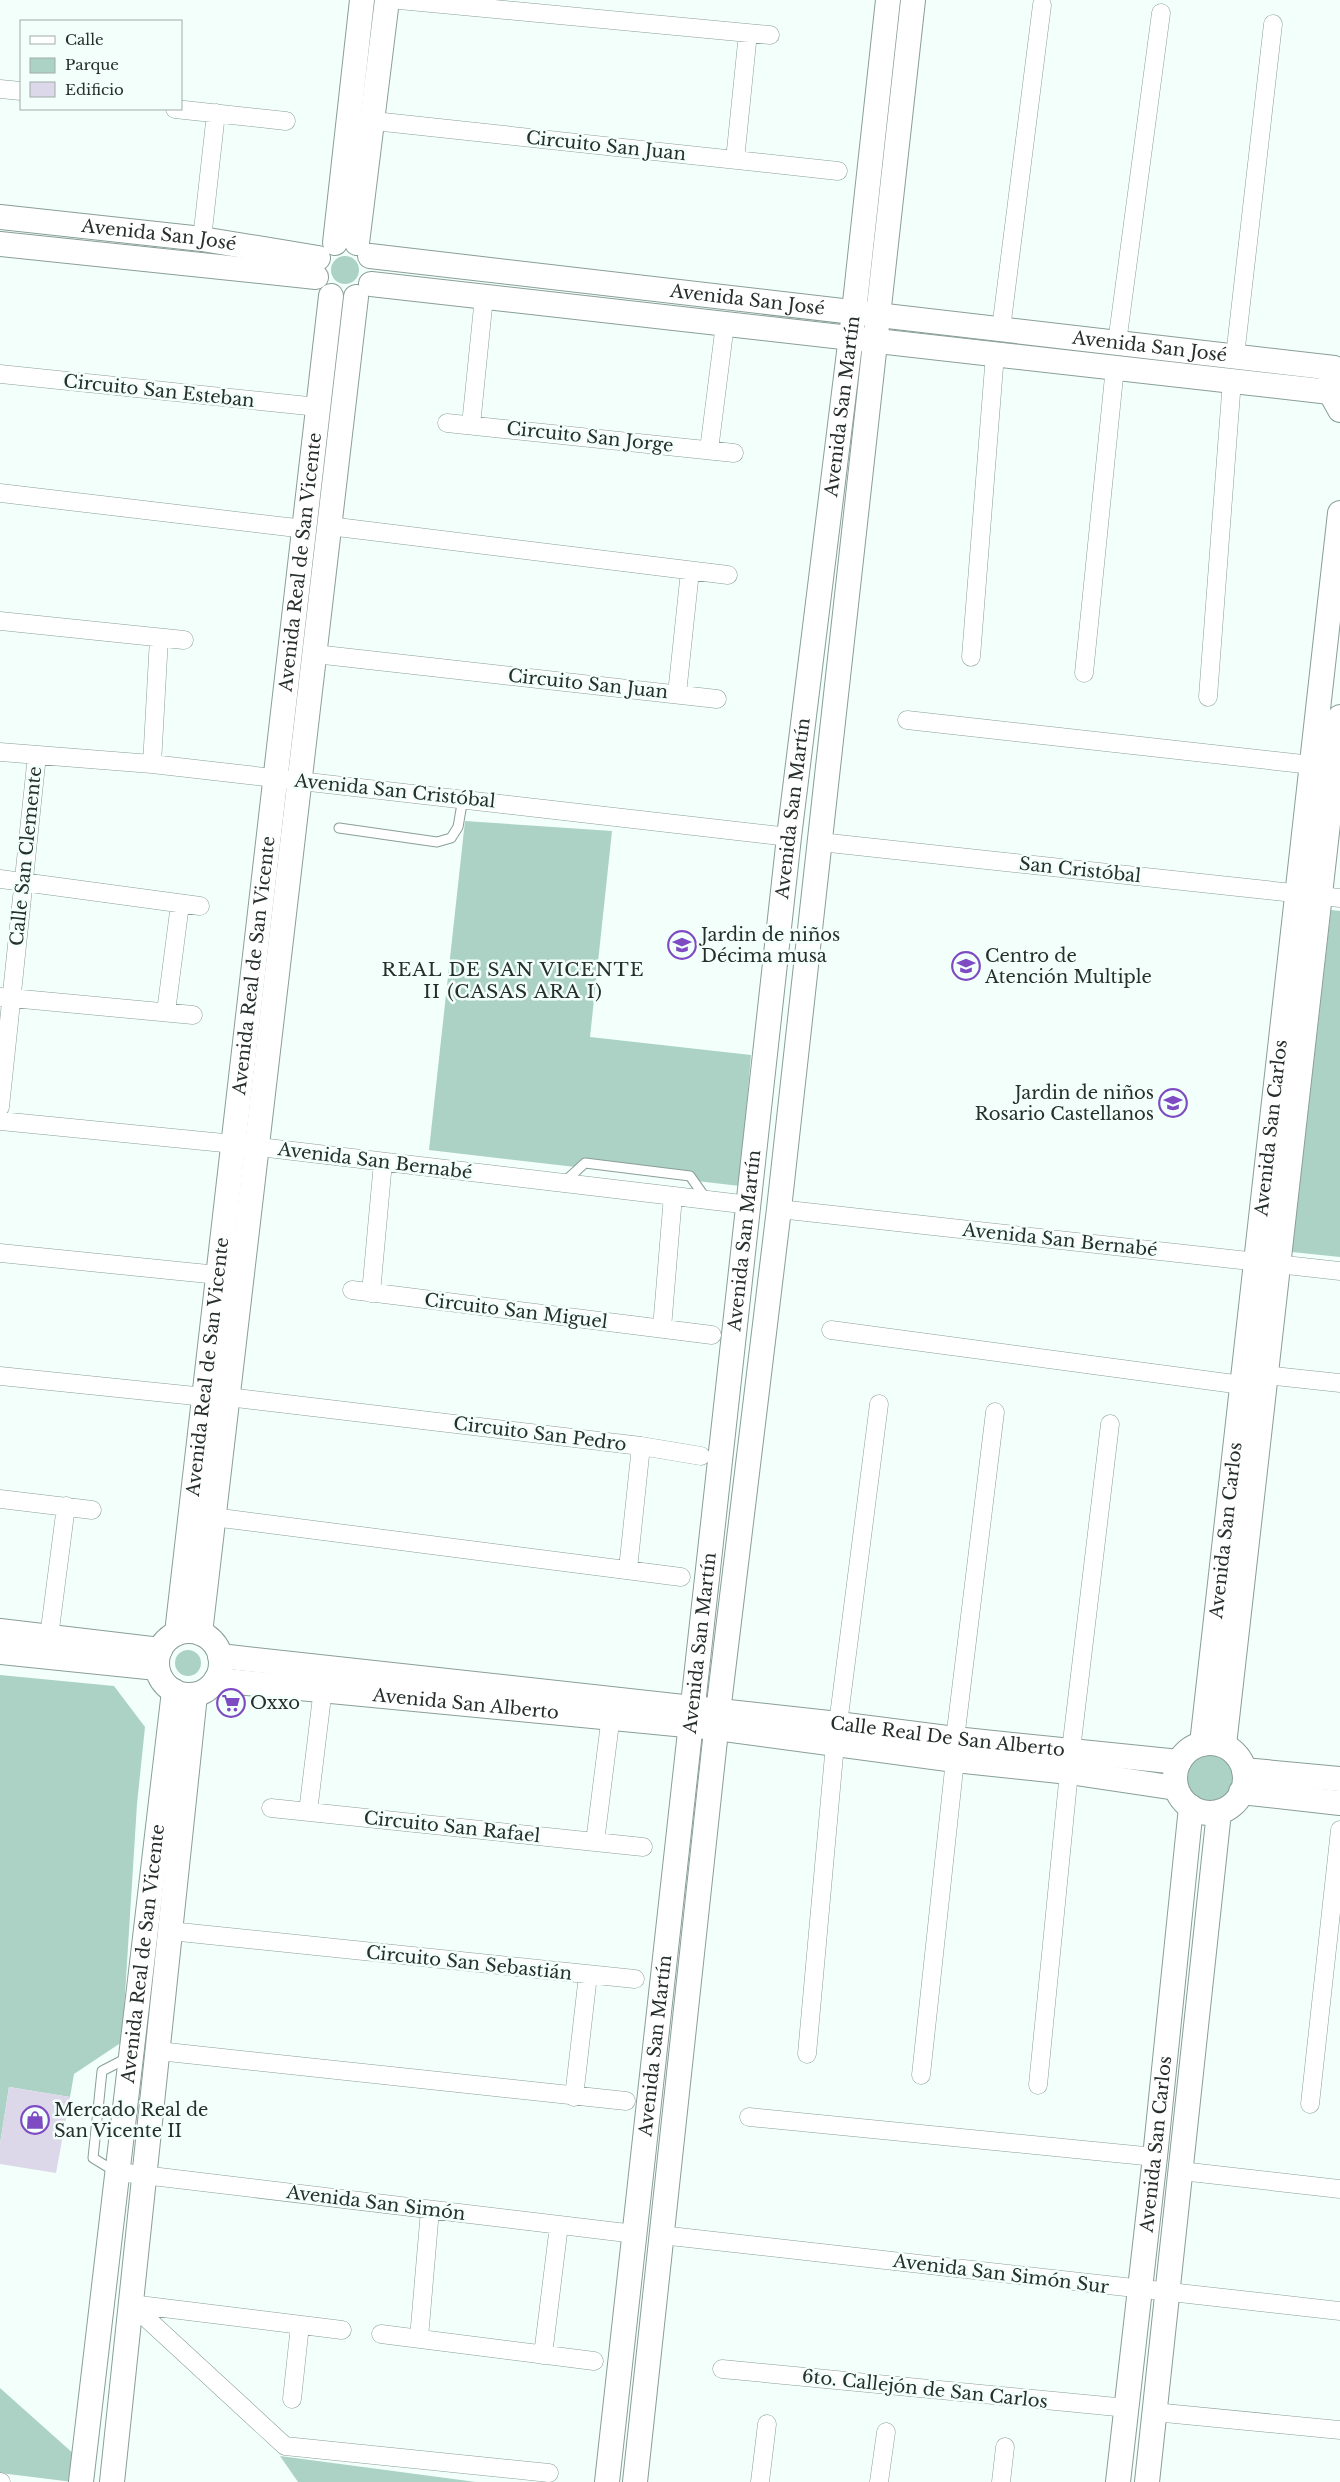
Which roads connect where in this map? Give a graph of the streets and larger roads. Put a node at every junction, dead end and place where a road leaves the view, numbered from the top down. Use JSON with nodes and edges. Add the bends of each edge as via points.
{"nodes":[{"id":1,"x":362,"y":0,"type":"edge"},
{"id":2,"x":387,"y":0,"type":"edge"},
{"id":3,"x":399,"y":0,"type":"edge"},
{"id":4,"x":888,"y":0,"type":"edge"},
{"id":5,"x":914,"y":0,"type":"edge"},
{"id":6,"x":1042,"y":5,"type":"dead end"},
{"id":7,"x":1161,"y":13,"type":"dead end"},
{"id":8,"x":1273,"y":24,"type":"dead end"},
{"id":9,"x":748,"y":33,"type":"junction"},
{"id":10,"x":770,"y":35,"type":"dead end"},
{"id":11,"x":0,"y":89,"type":"edge"},
{"id":12,"x":20,"y":91,"type":"edge"},
{"id":13,"x":182,"y":110,"type":"edge"},
{"id":14,"x":216,"y":113,"type":"junction"},
{"id":15,"x":286,"y":121,"type":"dead end"},
{"id":16,"x":374,"y":121,"type":"junction"},
{"id":17,"x":735,"y":160,"type":"junction"},
{"id":18,"x":838,"y":171,"type":"dead end"},
{"id":19,"x":0,"y":217,"type":"edge"},
{"id":20,"x":202,"y":239,"type":"junction"},
{"id":21,"x":0,"y":244,"type":"edge"},
{"id":22,"x":339,"y":255,"type":"junction"},
{"id":23,"x":363,"y":291,"type":"junction"},
{"id":24,"x":331,"y":296,"type":"junction"},
{"id":25,"x":484,"y":297,"type":"junction"},
{"id":26,"x":854,"y":312,"type":"junction"},
{"id":27,"x":878,"y":316,"type":"junction"},
{"id":28,"x":725,"y":324,"type":"junction"},
{"id":29,"x":1001,"y":329,"type":"junction"},
{"id":30,"x":850,"y":337,"type":"junction"},
{"id":31,"x":876,"y":341,"type":"junction"},
{"id":32,"x":1117,"y":343,"type":"junction"},
{"id":33,"x":995,"y":354,"type":"junction"},
{"id":34,"x":1235,"y":356,"type":"junction"},
{"id":35,"x":1337,"y":364,"type":"edge"},
{"id":36,"x":1116,"y":367,"type":"junction"},
{"id":37,"x":0,"y":374,"type":"edge"},
{"id":38,"x":1232,"y":380,"type":"junction"},
{"id":39,"x":1335,"y":401,"type":"edge"},
{"id":40,"x":318,"y":407,"type":"junction"},
{"id":41,"x":446,"y":423,"type":"dead end"},
{"id":42,"x":471,"y":425,"type":"junction"},
{"id":43,"x":709,"y":450,"type":"junction"},
{"id":44,"x":734,"y":453,"type":"dead end"},
{"id":45,"x":0,"y":493,"type":"edge"},
{"id":46,"x":1340,"y":513,"type":"edge"},
{"id":47,"x":329,"y":526,"type":"junction"},
{"id":48,"x":306,"y":529,"type":"junction"},
{"id":49,"x":690,"y":571,"type":"junction"},
{"id":50,"x":728,"y":576,"type":"dead end"},
{"id":51,"x":0,"y":621,"type":"edge"},
{"id":52,"x":159,"y":638,"type":"junction"},
{"id":53,"x":184,"y":640,"type":"dead end"},
{"id":54,"x":315,"y":654,"type":"junction"},
{"id":55,"x":971,"y":657,"type":"dead end"},
{"id":56,"x":1084,"y":673,"type":"dead end"},
{"id":57,"x":677,"y":694,"type":"junction"},
{"id":58,"x":1208,"y":697,"type":"dead end"},
{"id":59,"x":717,"y":698,"type":"dead end"},
{"id":60,"x":1340,"y":716,"type":"edge"},
{"id":61,"x":907,"y":720,"type":"dead end"},
{"id":62,"x":0,"y":752,"type":"edge"},
{"id":63,"x":37,"y":755,"type":"junction"},
{"id":64,"x":152,"y":764,"type":"junction"},
{"id":65,"x":1329,"y":767,"type":"edge"},
{"id":66,"x":287,"y":780,"type":"junction"},
{"id":67,"x":789,"y":837,"type":"junction"},
{"id":68,"x":820,"y":842,"type":"junction"},
{"id":69,"x":0,"y":879,"type":"edge"},
{"id":70,"x":24,"y":882,"type":"junction"},
{"id":71,"x":1319,"y":895,"type":"edge"},
{"id":72,"x":180,"y":904,"type":"junction"},
{"id":73,"x":200,"y":906,"type":"dead end"},
{"id":74,"x":6,"y":998,"type":"edge"},
{"id":75,"x":166,"y":1012,"type":"junction"},
{"id":76,"x":193,"y":1015,"type":"dead end"},
{"id":77,"x":0,"y":1107,"type":"edge"},
{"id":78,"x":0,"y":1121,"type":"edge"},
{"id":79,"x":234,"y":1144,"type":"junction"},
{"id":80,"x":257,"y":1147,"type":"junction"},
{"id":81,"x":383,"y":1162,"type":"junction"},
{"id":82,"x":672,"y":1196,"type":"junction"},
{"id":83,"x":750,"y":1205,"type":"junction"},
{"id":84,"x":780,"y":1209,"type":"junction"},
{"id":85,"x":0,"y":1253,"type":"edge"},
{"id":86,"x":1267,"y":1263,"type":"junction"},
{"id":87,"x":1340,"y":1271,"type":"edge"},
{"id":88,"x":218,"y":1275,"type":"junction"},
{"id":89,"x":352,"y":1290,"type":"dead end"},
{"id":90,"x":371,"y":1294,"type":"junction"},
{"id":91,"x":662,"y":1328,"type":"junction"},
{"id":92,"x":831,"y":1330,"type":"dead end"},
{"id":93,"x":712,"y":1335,"type":"dead end"},
{"id":94,"x":1265,"y":1375,"type":"junction"},
{"id":95,"x":0,"y":1376,"type":"edge"},
{"id":96,"x":1340,"y":1383,"type":"edge"},
{"id":97,"x":1242,"y":1384,"type":"junction"},
{"id":98,"x":216,"y":1397,"type":"junction"},
{"id":99,"x":879,"y":1404,"type":"dead end"},
{"id":100,"x":994,"y":1412,"type":"dead end"},
{"id":101,"x":1110,"y":1424,"type":"dead end"},
{"id":102,"x":641,"y":1446,"type":"junction"},
{"id":103,"x":700,"y":1456,"type":"dead end"},
{"id":104,"x":0,"y":1499,"type":"edge"},
{"id":105,"x":66,"y":1506,"type":"junction"},
{"id":106,"x":92,"y":1510,"type":"dead end"},
{"id":107,"x":214,"y":1517,"type":"junction"},
{"id":108,"x":628,"y":1569,"type":"junction"},
{"id":109,"x":681,"y":1577,"type":"dead end"},
{"id":110,"x":0,"y":1631,"type":"edge"},
{"id":111,"x":189,"y":1633,"type":"junction"},
{"id":112,"x":49,"y":1637,"type":"junction"},
{"id":113,"x":0,"y":1652,"type":"edge"},
{"id":114,"x":220,"y":1656,"type":"junction"},
{"id":115,"x":159,"y":1659,"type":"junction"},
{"id":116,"x":324,"y":1678,"type":"junction"},
{"id":117,"x":216,"y":1680,"type":"junction"},
{"id":118,"x":185,"y":1693,"type":"junction"},
{"id":119,"x":612,"y":1708,"type":"junction"},
{"id":120,"x":692,"y":1717,"type":"junction"},
{"id":121,"x":717,"y":1720,"type":"junction"},
{"id":122,"x":837,"y":1734,"type":"junction"},
{"id":123,"x":1213,"y":1744,"type":"junction"},
{"id":124,"x":955,"y":1750,"type":"junction"},
{"id":125,"x":1070,"y":1761,"type":"junction"},
{"id":126,"x":1179,"y":1762,"type":"junction"},
{"id":127,"x":1340,"y":1779,"type":"edge"},
{"id":128,"x":1243,"y":1781,"type":"junction"},
{"id":129,"x":1176,"y":1788,"type":"junction"},
{"id":130,"x":1340,"y":1803,"type":"edge"},
{"id":131,"x":1191,"y":1807,"type":"junction"},
{"id":132,"x":271,"y":1808,"type":"dead end"},
{"id":133,"x":308,"y":1812,"type":"junction"},
{"id":134,"x":1218,"y":1812,"type":"junction"},
{"id":135,"x":1340,"y":1830,"type":"edge"},
{"id":136,"x":595,"y":1842,"type":"junction"},
{"id":137,"x":643,"y":1847,"type":"dead end"},
{"id":138,"x":170,"y":1931,"type":"junction"},
{"id":139,"x":588,"y":1976,"type":"junction"},
{"id":140,"x":635,"y":1979,"type":"dead end"},
{"id":141,"x":158,"y":2051,"type":"junction"},
{"id":142,"x":807,"y":2054,"type":"dead end"},
{"id":143,"x":921,"y":2075,"type":"dead end"},
{"id":144,"x":1038,"y":2085,"type":"dead end"},
{"id":145,"x":574,"y":2096,"type":"junction"},
{"id":146,"x":626,"y":2101,"type":"dead end"},
{"id":147,"x":1310,"y":2104,"type":"dead end"},
{"id":148,"x":749,"y":2117,"type":"dead end"},
{"id":149,"x":1155,"y":2157,"type":"junction"},
{"id":150,"x":1181,"y":2171,"type":"junction"},
{"id":151,"x":118,"y":2172,"type":"junction"},
{"id":152,"x":145,"y":2176,"type":"junction"},
{"id":153,"x":1340,"y":2189,"type":"edge"},
{"id":154,"x":430,"y":2210,"type":"junction"},
{"id":155,"x":559,"y":2225,"type":"junction"},
{"id":156,"x":635,"y":2234,"type":"junction"},
{"id":157,"x":662,"y":2235,"type":"junction"},
{"id":158,"x":1140,"y":2290,"type":"junction"},
{"id":159,"x":1168,"y":2293,"type":"junction"},
{"id":160,"x":131,"y":2304,"type":"junction"},
{"id":161,"x":1340,"y":2310,"type":"edge"},
{"id":162,"x":300,"y":2325,"type":"junction"},
{"id":163,"x":342,"y":2330,"type":"dead end"},
{"id":164,"x":381,"y":2334,"type":"dead end"},
{"id":165,"x":420,"y":2338,"type":"junction"},
{"id":166,"x":543,"y":2354,"type":"junction"},
{"id":167,"x":594,"y":2362,"type":"dead end"},
{"id":168,"x":722,"y":2369,"type":"dead end"},
{"id":169,"x":292,"y":2399,"type":"dead end"},
{"id":170,"x":1127,"y":2408,"type":"junction"},
{"id":171,"x":1154,"y":2412,"type":"junction"},
{"id":172,"x":767,"y":2424,"type":"dead end"},
{"id":173,"x":1340,"y":2430,"type":"edge"},
{"id":174,"x":886,"y":2432,"type":"dead end"},
{"id":175,"x":1005,"y":2447,"type":"dead end"},
{"id":176,"x":549,"y":2473,"type":"dead end"},
{"id":177,"x":81,"y":2482,"type":"edge"},
{"id":178,"x":112,"y":2482,"type":"edge"},
{"id":179,"x":607,"y":2482,"type":"edge"},
{"id":180,"x":635,"y":2482,"type":"edge"},
{"id":181,"x":760,"y":2482,"type":"edge"},
{"id":182,"x":879,"y":2482,"type":"edge"},
{"id":183,"x":1001,"y":2482,"type":"edge"},
{"id":184,"x":1118,"y":2482,"type":"edge"},
{"id":185,"x":1147,"y":2482,"type":"edge"}],
"edges":[{"from":1,"to":22,"type":"street"},
{"from":2,"to":16,"type":"street"},
{"from":3,"to":9,"type":"street"},
{"from":4,"to":26,"type":"street","name":"Avenida San Martín"},
{"from":5,"to":27,"type":"street","name":"Avenida San Martín"},
{"from":6,"to":29,"type":"street"},
{"from":7,"to":32,"type":"street"},
{"from":8,"to":34,"type":"street"},
{"from":9,"to":10,"type":"street"},
{"from":9,"to":17,"type":"street"},
{"from":11,"to":12,"type":"street"},
{"from":13,"to":14,"type":"street"},
{"from":14,"to":15,"type":"street"},
{"from":14,"to":20,"type":"street"},
{"from":16,"to":17,"type":"street","name":"Circuito San Juan"},
{"from":16,"to":22,"type":"street"},
{"from":17,"to":18,"type":"street","name":"Circuito San Juan"},
{"from":19,"to":20,"type":"street","name":"Avenida San José"},
{"from":20,"to":22,"type":"street","name":"Avenida San José"},
{"from":21,"to":22,"type":"street","name":"Avenida San José"},
{"from":22,"to":23,"type":"street","name":"Avenida Real de San Vicente","via":[[374,274]]},
{"from":22,"to":24,"type":"street","via":[[320,287]]},
{"from":22,"to":26,"type":"street","name":"Avenida San José"},
{"from":23,"to":24,"type":"street","name":"Avenida San José","via":[[346,300]]},
{"from":23,"to":25,"type":"street","name":"Avenida San José"},
{"from":23,"to":47,"type":"street","name":"Avenida Real de San Vicente"},
{"from":24,"to":40,"type":"street","name":"Avenida Real de San Vicente"},
{"from":25,"to":28,"type":"street","name":"Avenida San José"},
{"from":25,"to":42,"type":"street"},
{"from":26,"to":27,"type":"street","name":"Avenida San José"},
{"from":26,"to":30,"type":"street","name":"Avenida San Martín"},
{"from":27,"to":29,"type":"street","name":"Avenida San José"},
{"from":27,"to":31,"type":"street","name":"Avenida San Martín"},
{"from":28,"to":30,"type":"street","name":"Avenida San José"},
{"from":28,"to":43,"type":"street"},
{"from":29,"to":32,"type":"street","name":"Avenida San José"},
{"from":30,"to":31,"type":"street","name":"Avenida San José"},
{"from":30,"to":67,"type":"street","name":"Avenida San Martín"},
{"from":31,"to":33,"type":"street","name":"Avenida San José"},
{"from":31,"to":68,"type":"street","name":"Avenida San Martín"},
{"from":32,"to":34,"type":"street","name":"Avenida San José"},
{"from":33,"to":36,"type":"street","name":"Avenida San José"},
{"from":33,"to":55,"type":"street"},
{"from":34,"to":35,"type":"street","name":"Avenida San José"},
{"from":35,"to":39,"type":"street","via":[[1330,380]]},
{"from":36,"to":38,"type":"street","name":"Avenida San José"},
{"from":36,"to":56,"type":"street"},
{"from":37,"to":40,"type":"street","name":"Circuito San Esteban"},
{"from":38,"to":39,"type":"street","name":"Avenida San José"},
{"from":38,"to":58,"type":"street"},
{"from":40,"to":48,"type":"street","name":"Avenida Real de San Vicente"},
{"from":41,"to":42,"type":"street","name":"Circuito San Jorge"},
{"from":42,"to":43,"type":"street","name":"Circuito San Jorge"},
{"from":43,"to":44,"type":"street","name":"Circuito San Jorge"},
{"from":45,"to":48,"type":"street"},
{"from":46,"to":65,"type":"street","name":"Avenida San Carlos"},
{"from":47,"to":49,"type":"street"},
{"from":47,"to":54,"type":"street","name":"Avenida Real de San Vicente"},
{"from":48,"to":66,"type":"street","name":"Avenida Real de San Vicente"},
{"from":49,"to":50,"type":"street"},
{"from":49,"to":57,"type":"street","name":"Circuito San Juan"},
{"from":51,"to":52,"type":"street"},
{"from":52,"to":53,"type":"street"},
{"from":52,"to":64,"type":"street"},
{"from":54,"to":57,"type":"street","name":"Circuito San Juan"},
{"from":54,"to":66,"type":"street","name":"Avenida Real de San Vicente"},
{"from":57,"to":59,"type":"street"},
{"from":60,"to":65,"type":"street","name":"Avenida San Carlos"},
{"from":61,"to":65,"type":"street"},
{"from":62,"to":63,"type":"street","name":"Avenida San Cristóbal"},
{"from":63,"to":64,"type":"street","name":"Avenida San Cristóbal"},
{"from":63,"to":70,"type":"street","name":"Calle San Clemente"},
{"from":64,"to":66,"type":"street","name":"Avenida San Cristóbal"},
{"from":65,"to":71,"type":"street","name":"Avenida San Carlos"},
{"from":66,"to":67,"type":"street","name":"Avenida San Cristóbal"},
{"from":66,"to":79,"type":"street","name":"Avenida Real de San Vicente"},
{"from":66,"to":80,"type":"street","name":"Avenida Real de San Vicente"},
{"from":67,"to":83,"type":"street","name":"Avenida San Martín"},
{"from":68,"to":71,"type":"street","name":"San Cristóbal"},
{"from":68,"to":84,"type":"street","name":"Avenida San Martín"},
{"from":69,"to":70,"type":"street"},
{"from":70,"to":72,"type":"street"},
{"from":70,"to":74,"type":"street","name":"Calle San Clemente"},
{"from":71,"to":86,"type":"street","name":"Avenida San Carlos"},
{"from":72,"to":73,"type":"street"},
{"from":72,"to":75,"type":"street"},
{"from":74,"to":75,"type":"street"},
{"from":74,"to":77,"type":"street","name":"Calle San Clemente"},
{"from":75,"to":76,"type":"street"},
{"from":78,"to":79,"type":"street","name":"Avenida San Bernabé"},
{"from":79,"to":80,"type":"street","name":"Avenida San Bernabé"},
{"from":79,"to":88,"type":"street","name":"Avenida Real de San Vicente"},
{"from":80,"to":81,"type":"street","name":"Avenida San Bernabé"},
{"from":80,"to":98,"type":"street","name":"Avenida Real de San Vicente"},
{"from":81,"to":82,"type":"street","name":"Avenida San Bernabé"},
{"from":81,"to":90,"type":"street"},
{"from":82,"to":83,"type":"street","name":"Avenida San Bernabé"},
{"from":82,"to":91,"type":"street"},
{"from":83,"to":120,"type":"street","name":"Avenida San Martín"},
{"from":84,"to":86,"type":"street","name":"Avenida San Bernabé"},
{"from":84,"to":121,"type":"street","name":"Avenida San Martín"},
{"from":85,"to":88,"type":"street"},
{"from":86,"to":87,"type":"street","name":"Avenida San Bernabé"},
{"from":86,"to":94,"type":"street","name":"Avenida San Carlos"},
{"from":86,"to":97,"type":"street","name":"Avenida San Carlos"},
{"from":88,"to":98,"type":"street","name":"Avenida Real de San Vicente"},
{"from":89,"to":90,"type":"street","name":"Circuito San Miguel"},
{"from":90,"to":91,"type":"street","name":"Circuito San Miguel"},
{"from":91,"to":93,"type":"street","name":"Circuito San Miguel"},
{"from":92,"to":97,"type":"street"},
{"from":94,"to":96,"type":"street"},
{"from":94,"to":123,"type":"street","name":"Avenida San Carlos"},
{"from":95,"to":98,"type":"street","name":"Circuito San Pedro"},
{"from":97,"to":123,"type":"street","name":"Avenida San Carlos"},
{"from":98,"to":102,"type":"street","name":"Circuito San Pedro"},
{"from":98,"to":107,"type":"street","name":"Avenida Real de San Vicente"},
{"from":98,"to":111,"type":"street","name":"Avenida Real de San Vicente"},
{"from":99,"to":122,"type":"street"},
{"from":100,"to":124,"type":"street"},
{"from":101,"to":125,"type":"street"},
{"from":102,"to":103,"type":"street"},
{"from":102,"to":108,"type":"street","name":"Circuito San Pedro"},
{"from":104,"to":105,"type":"street"},
{"from":105,"to":106,"type":"street"},
{"from":105,"to":112,"type":"street"},
{"from":107,"to":108,"type":"street"},
{"from":107,"to":111,"type":"street","name":"Avenida Real de San Vicente"},
{"from":108,"to":109,"type":"street"},
{"from":110,"to":112,"type":"street"},
{"from":111,"to":114,"type":"street","via":[[213,1642]]},
{"from":111,"to":115,"type":"street","via":[[170,1637]]},
{"from":112,"to":115,"type":"street"},
{"from":113,"to":115,"type":"street"},
{"from":114,"to":116,"type":"street","name":"Avenida San Alberto"},
{"from":114,"to":117,"type":"street","via":[[220,1672]]},
{"from":115,"to":118,"type":"street","via":[[161,1678]]},
{"from":116,"to":117,"type":"street","name":"Avenida San Alberto"},
{"from":116,"to":119,"type":"street","name":"Avenida San Alberto"},
{"from":116,"to":133,"type":"street"},
{"from":117,"to":118,"type":"street","via":[[211,1687]]},
{"from":118,"to":138,"type":"street","name":"Avenida Real de San Vicente"},
{"from":118,"to":151,"type":"street","name":"Avenida Real de San Vicente"},
{"from":119,"to":120,"type":"street","name":"Avenida San Alberto"},
{"from":119,"to":136,"type":"street"},
{"from":120,"to":121,"type":"street","name":"Avenida San Alberto"},
{"from":120,"to":156,"type":"street","name":"Avenida San Martín"},
{"from":121,"to":122,"type":"street","name":"Calle Real De San Alberto"},
{"from":121,"to":157,"type":"street","name":"Avenida San Martín"},
{"from":122,"to":124,"type":"street","name":"Calle Real De San Alberto"},
{"from":122,"to":142,"type":"street"},
{"from":123,"to":126,"type":"street","via":[[1192,1747]]},
{"from":123,"to":128,"type":"street","via":[[1240,1760]]},
{"from":124,"to":125,"type":"street","name":"Calle Real De San Alberto"},
{"from":124,"to":143,"type":"street"},
{"from":125,"to":126,"type":"street","name":"Calle Real De San Alberto"},
{"from":125,"to":129,"type":"street","name":"Calle Real De San Alberto"},
{"from":125,"to":144,"type":"street"},
{"from":126,"to":129,"type":"street"},
{"from":127,"to":128,"type":"street"},
{"from":128,"to":130,"type":"street"},
{"from":128,"to":134,"type":"street","via":[[1232,1804]]},
{"from":129,"to":131,"type":"street"},
{"from":131,"to":134,"type":"street"},
{"from":131,"to":149,"type":"street","name":"Avenida San Carlos"},
{"from":132,"to":133,"type":"street","name":"Circuito San Rafael"},
{"from":133,"to":136,"type":"street","name":"Circuito San Rafael"},
{"from":134,"to":150,"type":"street","name":"Avenida San Carlos"},
{"from":135,"to":147,"type":"street"},
{"from":136,"to":137,"type":"street","name":"Circuito San Rafael"},
{"from":138,"to":139,"type":"street","name":"Circuito San Sebastián"},
{"from":138,"to":141,"type":"street","name":"Avenida Real de San Vicente"},
{"from":139,"to":140,"type":"street"},
{"from":139,"to":145,"type":"street","name":"Circuito San Sebastián"},
{"from":141,"to":145,"type":"street"},
{"from":141,"to":152,"type":"street","name":"Avenida Real de San Vicente"},
{"from":145,"to":146,"type":"street"},
{"from":148,"to":149,"type":"street"},
{"from":149,"to":158,"type":"street","name":"Avenida San Carlos"},
{"from":150,"to":153,"type":"street"},
{"from":150,"to":159,"type":"street","name":"Avenida San Carlos"},
{"from":151,"to":152,"type":"street","name":"Avenida San Simón"},
{"from":151,"to":177,"type":"street","name":"Avenida Real de San Vicente"},
{"from":152,"to":154,"type":"street","name":"Avenida San Simón"},
{"from":152,"to":160,"type":"street","name":"Avenida Real de San Vicente"},
{"from":154,"to":155,"type":"street","name":"Avenida San Simón"},
{"from":154,"to":165,"type":"street"},
{"from":155,"to":156,"type":"street","name":"Avenida San Simón"},
{"from":155,"to":166,"type":"street"},
{"from":156,"to":179,"type":"street","name":"Avenida San Martín"},
{"from":157,"to":158,"type":"street","name":"Avenida San Simón Sur"},
{"from":157,"to":180,"type":"street","name":"Avenida San Martín"},
{"from":158,"to":159,"type":"street","name":"Avenida San Simón Sur"},
{"from":158,"to":170,"type":"street","name":"Avenida San Carlos"},
{"from":159,"to":161,"type":"street","name":"Avenida San Simón Sur"},
{"from":159,"to":171,"type":"street","name":"Avenida San Carlos"},
{"from":160,"to":162,"type":"street"},
{"from":160,"to":176,"type":"street","via":[[285,2446]]},
{"from":160,"to":178,"type":"street","name":"Avenida Real de San Vicente"},
{"from":162,"to":163,"type":"street"},
{"from":162,"to":169,"type":"street"},
{"from":164,"to":165,"type":"street"},
{"from":165,"to":166,"type":"street"},
{"from":166,"to":167,"type":"street"},
{"from":168,"to":170,"type":"street","name":"6to. Callejón de San Carlos"},
{"from":170,"to":184,"type":"street","name":"Avenida San Carlos"},
{"from":171,"to":173,"type":"street"},
{"from":171,"to":185,"type":"street","name":"Avenida San Carlos"},
{"from":172,"to":181,"type":"street"},
{"from":174,"to":182,"type":"street"},
{"from":175,"to":183,"type":"street"}]}
